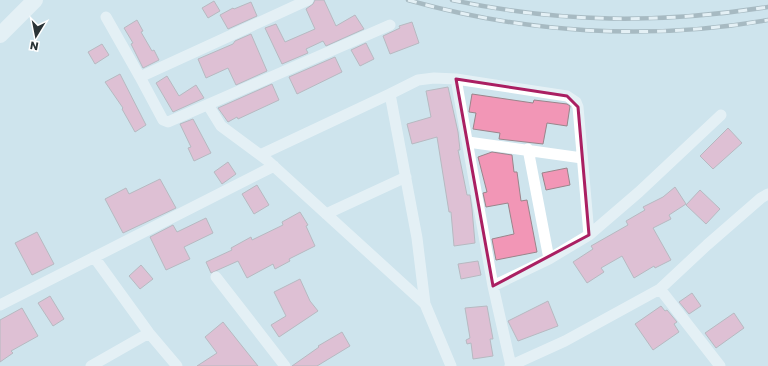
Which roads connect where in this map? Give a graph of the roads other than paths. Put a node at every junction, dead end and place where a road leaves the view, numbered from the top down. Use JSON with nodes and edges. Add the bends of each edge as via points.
{"nodes":[{"id":1,"x":35,"y":0,"type":"edge"},
{"id":2,"x":308,"y":0,"type":"edge"},
{"id":3,"x":106,"y":17,"type":"dead end"},
{"id":4,"x":390,"y":25,"type":"dead end"},
{"id":5,"x":0,"y":35,"type":"edge"},
{"id":6,"x":140,"y":77,"type":"junction"},
{"id":7,"x":456,"y":79,"type":"junction"},
{"id":8,"x":390,"y":94,"type":"junction"},
{"id":9,"x":208,"y":105,"type":"junction"},
{"id":10,"x":721,"y":116,"type":"dead end"},
{"id":11,"x":468,"y":142,"type":"junction"},
{"id":12,"x":528,"y":149,"type":"junction"},
{"id":13,"x":260,"y":155,"type":"junction"},
{"id":14,"x":582,"y":158,"type":"junction"},
{"id":15,"x":274,"y":166,"type":"junction"},
{"id":16,"x":406,"y":176,"type":"junction"},
{"id":17,"x":768,"y":194,"type":"edge"},
{"id":18,"x":326,"y":214,"type":"junction"},
{"id":19,"x":589,"y":235,"type":"junction"},
{"id":20,"x":94,"y":257,"type":"junction"},
{"id":21,"x":549,"y":259,"type":"junction"},
{"id":22,"x":216,"y":277,"type":"dead end"},
{"id":23,"x":493,"y":286,"type":"junction"},
{"id":24,"x":660,"y":289,"type":"junction"},
{"id":25,"x":425,"y":304,"type":"junction"},
{"id":26,"x":0,"y":305,"type":"edge"},
{"id":27,"x":149,"y":333,"type":"junction"},
{"id":28,"x":91,"y":366,"type":"edge"},
{"id":29,"x":177,"y":366,"type":"edge"},
{"id":30,"x":285,"y":366,"type":"edge"},
{"id":31,"x":451,"y":366,"type":"edge"},
{"id":32,"x":510,"y":366,"type":"edge"},
{"id":33,"x":720,"y":366,"type":"edge"}],
"edges":[{"from":1,"to":5,"type":"street"},
{"from":2,"to":6,"type":"street"},
{"from":3,"to":6,"type":"street"},
{"from":4,"to":9,"type":"street"},
{"from":6,"to":9,"type":"street","via":[[166,122]]},
{"from":7,"to":8,"type":"street","via":[[418,80]]},
{"from":7,"to":11,"type":"street"},
{"from":7,"to":14,"type":"street","via":[[572,98],[578,106]]},
{"from":8,"to":13,"type":"street"},
{"from":8,"to":16,"type":"street"},
{"from":9,"to":13,"type":"street","via":[[221,126]]},
{"from":10,"to":19,"type":"street"},
{"from":11,"to":12,"type":"street"},
{"from":11,"to":23,"type":"street"},
{"from":12,"to":14,"type":"street"},
{"from":12,"to":21,"type":"street"},
{"from":13,"to":15,"type":"street"},
{"from":14,"to":19,"type":"street"},
{"from":15,"to":18,"type":"street"},
{"from":15,"to":20,"type":"street"},
{"from":16,"to":18,"type":"street"},
{"from":16,"to":25,"type":"street"},
{"from":17,"to":24,"type":"street"},
{"from":18,"to":25,"type":"street"},
{"from":19,"to":21,"type":"street"},
{"from":20,"to":26,"type":"street"},
{"from":20,"to":27,"type":"street"},
{"from":21,"to":23,"type":"street"},
{"from":22,"to":30,"type":"street"},
{"from":23,"to":32,"type":"street"},
{"from":24,"to":32,"type":"street","via":[[565,341]]},
{"from":24,"to":33,"type":"street"},
{"from":25,"to":31,"type":"street"},
{"from":27,"to":28,"type":"street"},
{"from":27,"to":29,"type":"street"}]}
